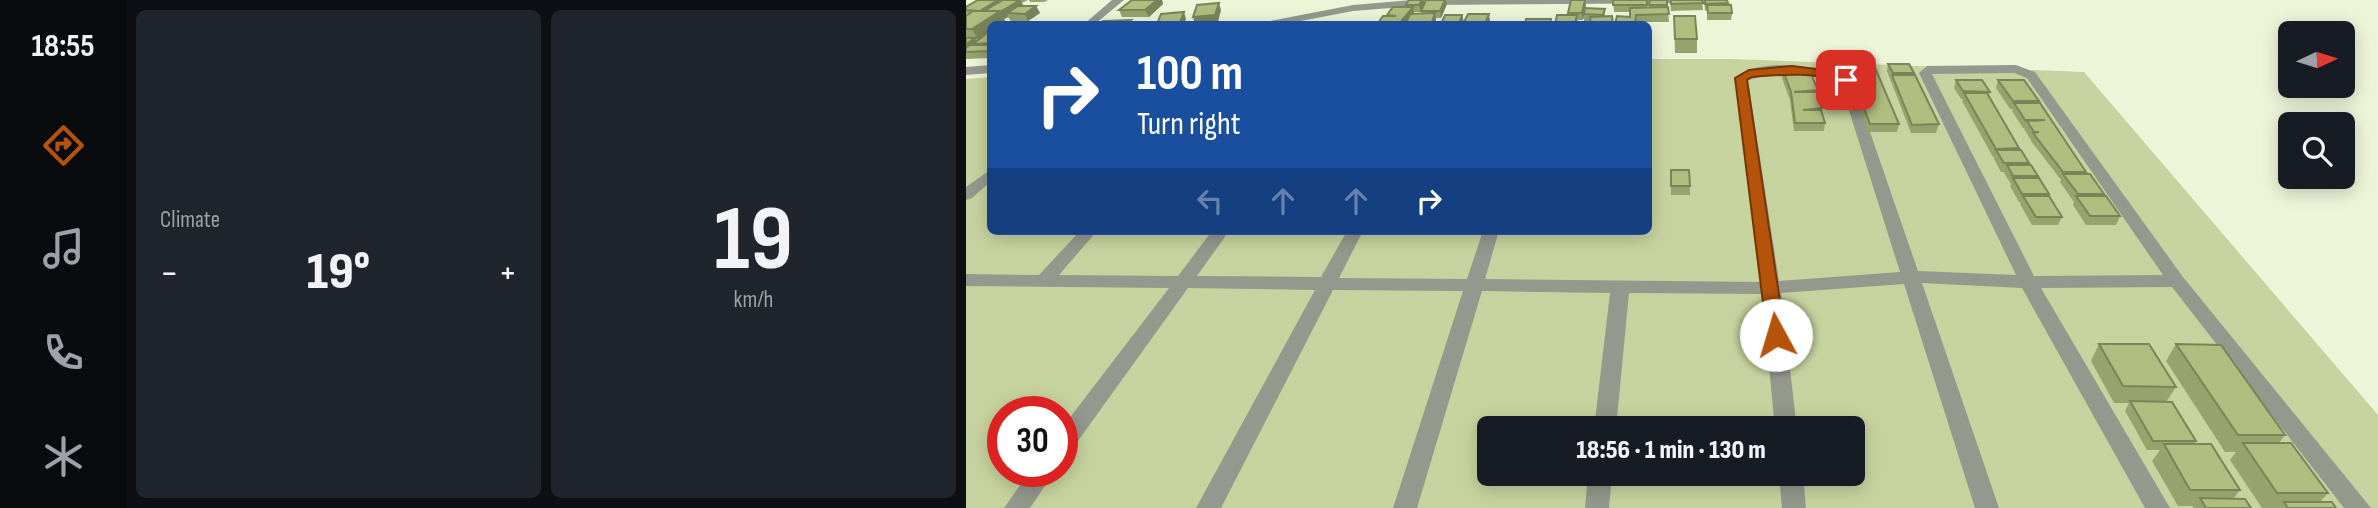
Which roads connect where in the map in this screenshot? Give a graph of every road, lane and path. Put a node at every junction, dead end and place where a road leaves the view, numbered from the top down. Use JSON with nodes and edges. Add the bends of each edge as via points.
{"nodes":[{"id":1,"x":1119,"y":0,"type":"edge"},
{"id":2,"x":1712,"y":0,"type":"edge"},
{"id":3,"x":1093,"y":21,"type":"edge"},
{"id":4,"x":1286,"y":21,"type":"edge"},
{"id":5,"x":987,"y":69,"type":"edge"},
{"id":6,"x":966,"y":71,"type":"edge"},
{"id":7,"x":987,"y":178,"type":"edge"},
{"id":8,"x":966,"y":195,"type":"edge"},
{"id":9,"x":1085,"y":235,"type":"edge"},
{"id":10,"x":1218,"y":235,"type":"edge"},
{"id":11,"x":1353,"y":235,"type":"edge"},
{"id":12,"x":1490,"y":235,"type":"edge"},
{"id":13,"x":1912,"y":277,"type":"junction"},
{"id":14,"x":966,"y":280,"type":"edge"},
{"id":15,"x":1044,"y":280,"type":"junction"},
{"id":16,"x":2177,"y":281,"type":"junction"},
{"id":17,"x":1184,"y":282,"type":"junction"},
{"id":18,"x":2028,"y":282,"type":"junction"},
{"id":19,"x":1328,"y":283,"type":"junction"},
{"id":20,"x":1476,"y":285,"type":"junction"},
{"id":21,"x":1620,"y":286,"type":"junction"},
{"id":22,"x":1771,"y":288,"type":"junction"},
{"id":23,"x":1606,"y":416,"type":"edge"},
{"id":24,"x":1785,"y":416,"type":"edge"},
{"id":25,"x":1078,"y":424,"type":"edge"},
{"id":26,"x":1599,"y":486,"type":"edge"},
{"id":27,"x":1792,"y":486,"type":"edge"},
{"id":28,"x":1031,"y":487,"type":"edge"},
{"id":29,"x":1016,"y":508,"type":"edge"},
{"id":30,"x":1208,"y":508,"type":"edge"},
{"id":31,"x":1405,"y":508,"type":"edge"},
{"id":32,"x":1597,"y":508,"type":"edge"},
{"id":33,"x":1794,"y":508,"type":"edge"},
{"id":34,"x":1987,"y":508,"type":"edge"},
{"id":35,"x":2158,"y":508,"type":"edge"},
{"id":36,"x":2359,"y":508,"type":"edge"}],
"edges":[{"from":1,"to":3,"type":"street"},
{"from":2,"to":4,"type":"street","via":[[1428,2],[1353,8]]},
{"from":5,"to":6,"type":"street"},
{"from":7,"to":8,"type":"street"},
{"from":9,"to":15,"type":"street"},
{"from":10,"to":17,"type":"street"},
{"from":11,"to":19,"type":"street"},
{"from":12,"to":20,"type":"street"},
{"from":13,"to":18,"type":"street"},
{"from":13,"to":22,"type":"street"},
{"from":13,"to":22,"type":"street","via":[[1846,80],[1821,72],[1765,72],[1741,78]]},
{"from":13,"to":34,"type":"street"},
{"from":14,"to":15,"type":"street"},
{"from":15,"to":17,"type":"street"},
{"from":16,"to":18,"type":"street"},
{"from":16,"to":18,"type":"street","via":[[2031,75],[2016,69],[1927,70]]},
{"from":16,"to":36,"type":"street"},
{"from":17,"to":19,"type":"street"},
{"from":17,"to":25,"type":"street"},
{"from":18,"to":35,"type":"street"},
{"from":19,"to":20,"type":"street"},
{"from":19,"to":30,"type":"street"},
{"from":20,"to":21,"type":"street"},
{"from":20,"to":31,"type":"street"},
{"from":21,"to":22,"type":"street"},
{"from":21,"to":23,"type":"street"},
{"from":22,"to":24,"type":"street"},
{"from":26,"to":32,"type":"street"},
{"from":27,"to":33,"type":"street"},
{"from":28,"to":29,"type":"street"}]}
